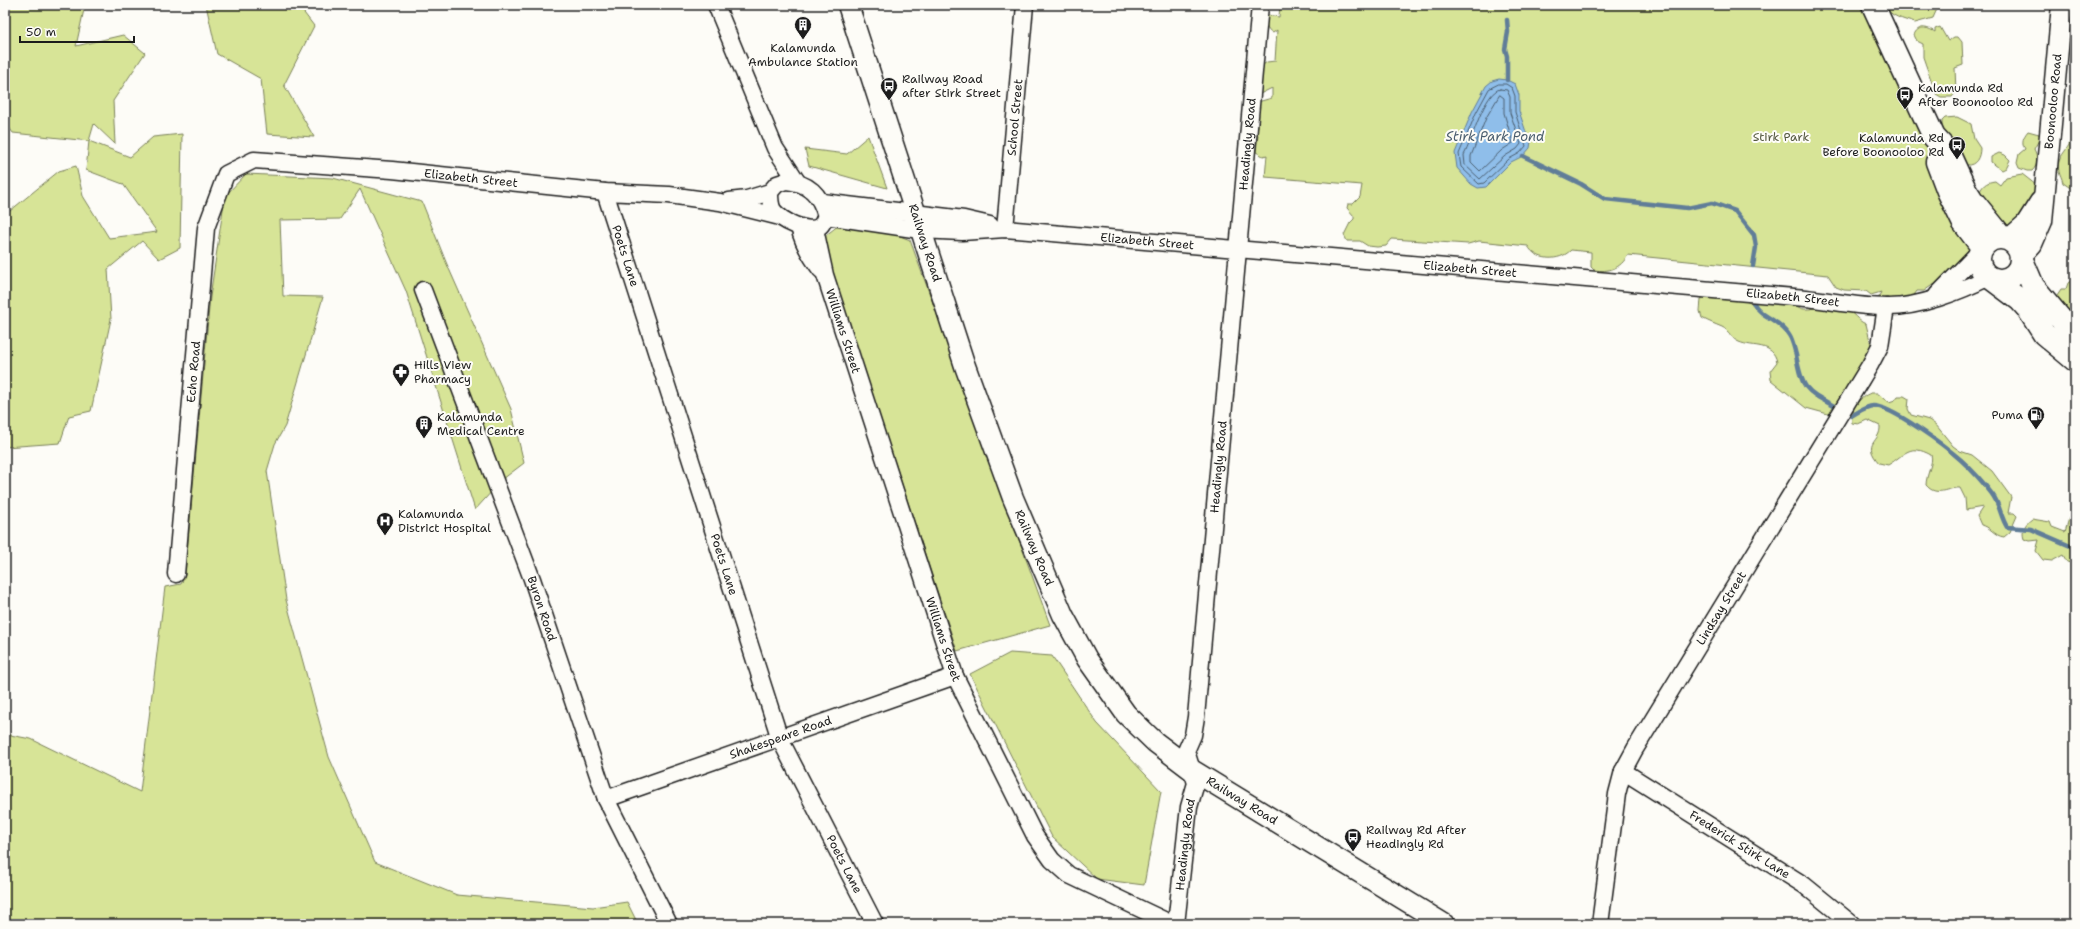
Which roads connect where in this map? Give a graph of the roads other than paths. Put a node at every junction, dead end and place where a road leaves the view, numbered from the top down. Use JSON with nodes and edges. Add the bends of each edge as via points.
{"nodes":[{"id":1,"x":716,"y":5,"type":"edge"},
{"id":2,"x":848,"y":5,"type":"edge"},
{"id":3,"x":1025,"y":5,"type":"edge"},
{"id":4,"x":1260,"y":5,"type":"edge"},
{"id":5,"x":1872,"y":5,"type":"edge"},
{"id":6,"x":2062,"y":5,"type":"edge"},
{"id":7,"x":1934,"y":137,"type":"junction"},
{"id":8,"x":775,"y":148,"type":"junction"},
{"id":9,"x":226,"y":174,"type":"joint"},
{"id":10,"x":798,"y":182,"type":"junction"},
{"id":11,"x":773,"y":188,"type":"junction"},
{"id":12,"x":605,"y":192,"type":"junction"},
{"id":13,"x":720,"y":202,"type":"junction"},
{"id":14,"x":824,"y":209,"type":"junction"},
{"id":15,"x":780,"y":217,"type":"junction"},
{"id":16,"x":917,"y":222,"type":"junction"},
{"id":17,"x":807,"y":228,"type":"junction"},
{"id":18,"x":1006,"y":229,"type":"junction"},
{"id":19,"x":1238,"y":248,"type":"junction"},
{"id":20,"x":2013,"y":248,"type":"junction"},
{"id":21,"x":1981,"y":249,"type":"junction"},
{"id":22,"x":1991,"y":278,"type":"junction"},
{"id":23,"x":424,"y":290,"type":"dead end"},
{"id":24,"x":1933,"y":298,"type":"junction"},
{"id":25,"x":1886,"y":307,"type":"junction"},
{"id":26,"x":2075,"y":336,"type":"edge"},
{"id":27,"x":2075,"y":360,"type":"edge"},
{"id":28,"x":176,"y":574,"type":"dead end"},
{"id":29,"x":955,"y":676,"type":"junction"},
{"id":30,"x":780,"y":739,"type":"junction"},
{"id":31,"x":1192,"y":770,"type":"junction"},
{"id":32,"x":1623,"y":770,"type":"junction"},
{"id":33,"x":606,"y":799,"type":"junction"},
{"id":34,"x":669,"y":924,"type":"edge"},
{"id":35,"x":875,"y":924,"type":"edge"},
{"id":36,"x":1172,"y":924,"type":"edge"},
{"id":37,"x":1176,"y":924,"type":"edge"},
{"id":38,"x":1444,"y":924,"type":"edge"},
{"id":39,"x":1600,"y":924,"type":"edge"},
{"id":40,"x":1852,"y":924,"type":"edge"}],
"edges":[{"from":1,"to":8,"type":"street"},
{"from":2,"to":16,"type":"street","name":"Railway Road"},
{"from":3,"to":18,"type":"street","name":"School Street"},
{"from":4,"to":19,"type":"street","name":"Headingly Road"},
{"from":5,"to":7,"type":"main road"},
{"from":6,"to":20,"type":"street","name":"Boonooloo Road","via":[[2042,199]]},
{"from":7,"to":20,"type":"main road","via":[[1948,152],[1972,200]]},
{"from":7,"to":21,"type":"main road","via":[[1936,157],[1948,191],[1963,222]]},
{"from":8,"to":10,"type":"street"},
{"from":8,"to":11,"type":"street"},
{"from":9,"to":12,"type":"street","name":"Elizabeth Street","via":[[254,160],[392,170]]},
{"from":9,"to":28,"type":"street","name":"Echo Road","via":[[206,228]]},
{"from":10,"to":11,"type":"street","via":[[786,182]]},
{"from":10,"to":14,"type":"street","via":[[809,187]]},
{"from":11,"to":13,"type":"street","name":"Elizabeth Street","via":[[747,199]]},
{"from":11,"to":15,"type":"street","via":[[773,210]]},
{"from":12,"to":13,"type":"street","name":"Elizabeth Street","via":[[669,195]]},
{"from":12,"to":30,"type":"street","name":"Poets Lane"},
{"from":13,"to":15,"type":"street","name":"Elizabeth Street"},
{"from":14,"to":16,"type":"street","name":"Elizabeth Street"},
{"from":14,"to":17,"type":"street","via":[[821,226]]},
{"from":15,"to":17,"type":"street"},
{"from":16,"to":18,"type":"street","name":"Elizabeth Street","via":[[962,232]]},
{"from":16,"to":31,"type":"street","name":"Railway Road","via":[[1013,498],[1063,615],[1087,659],[1126,714],[1155,742]]},
{"from":17,"to":29,"type":"street","name":"Williams Street","via":[[802,238],[812,258],[825,275]]},
{"from":18,"to":19,"type":"street","name":"Elizabeth Street"},
{"from":19,"to":25,"type":"street","name":"Elizabeth Street"},
{"from":19,"to":31,"type":"street","name":"Headingly Road","via":[[1196,717],[1193,735],[1186,751]]},
{"from":20,"to":21,"type":"main road","via":[[1993,239]]},
{"from":20,"to":22,"type":"main road","via":[[2020,266],[2012,277],[2006,280]]},
{"from":20,"to":26,"type":"main road","via":[[2033,286]]},
{"from":21,"to":22,"type":"main road","via":[[1981,268]]},
{"from":21,"to":24,"type":"street"},
{"from":22,"to":24,"type":"street","name":"Elizabeth Street"},
{"from":22,"to":27,"type":"main road","via":[[2020,300],[2044,334]]},
{"from":23,"to":33,"type":"street","name":"Byron Road","via":[[532,579]]},
{"from":24,"to":25,"type":"street","name":"Elizabeth Street","via":[[1903,306]]},
{"from":25,"to":32,"type":"street","name":"Lindsay Street","via":[[1880,346],[1870,365]]},
{"from":29,"to":30,"type":"street","name":"Shakespeare Road"},
{"from":29,"to":36,"type":"street","name":"Williams Street","via":[[1035,836],[1052,860],[1069,875],[1082,882]]},
{"from":30,"to":33,"type":"street","name":"Shakespeare Road"},
{"from":30,"to":35,"type":"street","name":"Poets Lane"},
{"from":31,"to":37,"type":"street","name":"Headingly Road","via":[[1196,783],[1189,807]]},
{"from":31,"to":38,"type":"street","name":"Railway Road"},
{"from":32,"to":39,"type":"street","name":"Lindsay Street","via":[[1616,794]]},
{"from":32,"to":40,"type":"street","name":"Frederick Stirk Lane","via":[[1804,885]]},
{"from":33,"to":34,"type":"street","name":"Byron Road"}]}
